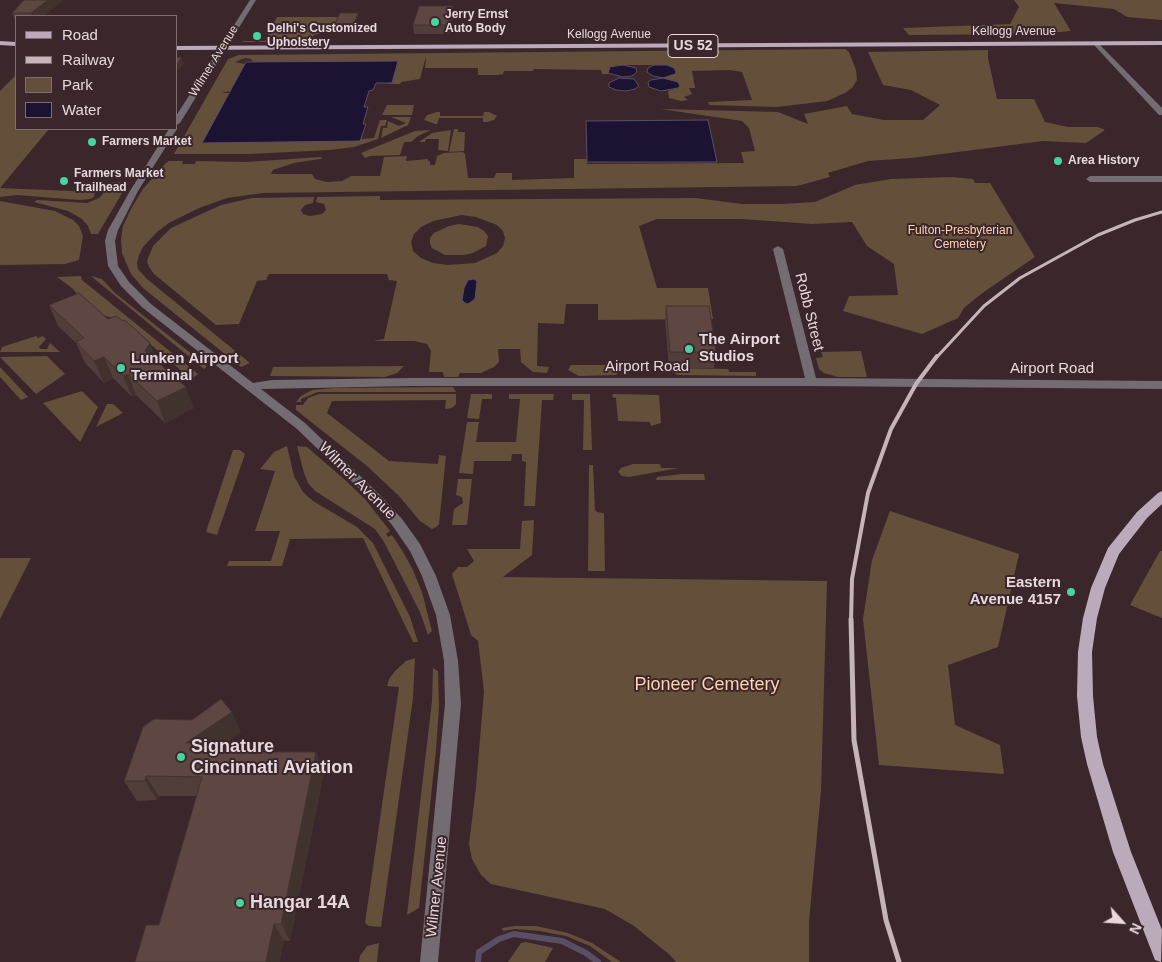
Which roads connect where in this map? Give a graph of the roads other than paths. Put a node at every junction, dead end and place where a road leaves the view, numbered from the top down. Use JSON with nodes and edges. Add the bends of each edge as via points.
{"nodes":[{"id":1,"x":253,"y":0,"type":"edge"},
{"id":2,"x":0,"y":43,"type":"edge"},
{"id":3,"x":1162,"y":43,"type":"edge"},
{"id":4,"x":15,"y":44,"type":"edge"},
{"id":5,"x":1096,"y":44,"type":"junction"},
{"id":6,"x":178,"y":48,"type":"edge"},
{"id":7,"x":222,"y":49,"type":"junction"},
{"id":8,"x":1147,"y":97,"type":"junction"},
{"id":9,"x":1159,"y":97,"type":"dead end"},
{"id":10,"x":1162,"y":113,"type":"edge"},
{"id":11,"x":178,"y":120,"type":"edge"},
{"id":12,"x":172,"y":130,"type":"edge"},
{"id":13,"x":1090,"y":179,"type":"dead end"},
{"id":14,"x":1162,"y":179,"type":"edge"},
{"id":15,"x":778,"y":249,"type":"dead end"},
{"id":16,"x":810,"y":382,"type":"junction"},
{"id":17,"x":1162,"y":385,"type":"edge"},
{"id":18,"x":251,"y":387,"type":"junction"},
{"id":19,"x":1162,"y":496,"type":"edge"},
{"id":20,"x":1162,"y":953,"type":"edge"},
{"id":21,"x":429,"y":962,"type":"edge"}],
"edges":[{"from":1,"to":7,"type":"street","name":"Wilmer Avenue"},
{"from":2,"to":4,"type":"main road"},
{"from":3,"to":5,"type":"main road","name":"Kellogg Avenue","number":"US 52"},
{"from":5,"to":7,"type":"main road","name":"Kellogg Avenue","number":"US 52"},
{"from":5,"to":8,"type":"street"},
{"from":6,"to":7,"type":"main road","name":"Kellogg Avenue","number":"US 52"},
{"from":7,"to":11,"type":"street","name":"Wilmer Avenue"},
{"from":8,"to":9,"type":"street"},
{"from":8,"to":10,"type":"street"},
{"from":12,"to":18,"type":"street","name":"Wilmer Avenue","via":[[113,230],[111,253],[114,266],[125,284],[147,306]]},
{"from":13,"to":14,"type":"street"},
{"from":15,"to":16,"type":"street","name":"Robb Street"},
{"from":16,"to":17,"type":"street","name":"Airport Road"},
{"from":16,"to":18,"type":"street","name":"Airport Road","via":[[412,382]]},
{"from":18,"to":21,"type":"street","name":"Wilmer Avenue","via":[[300,426],[397,522],[430,576],[443,615],[451,661],[453,704]]},
{"from":19,"to":20,"type":"main road","via":[[1142,515],[1113,552],[1098,588],[1085,652],[1085,696],[1089,738],[1097,773],[1122,852]]}]}
